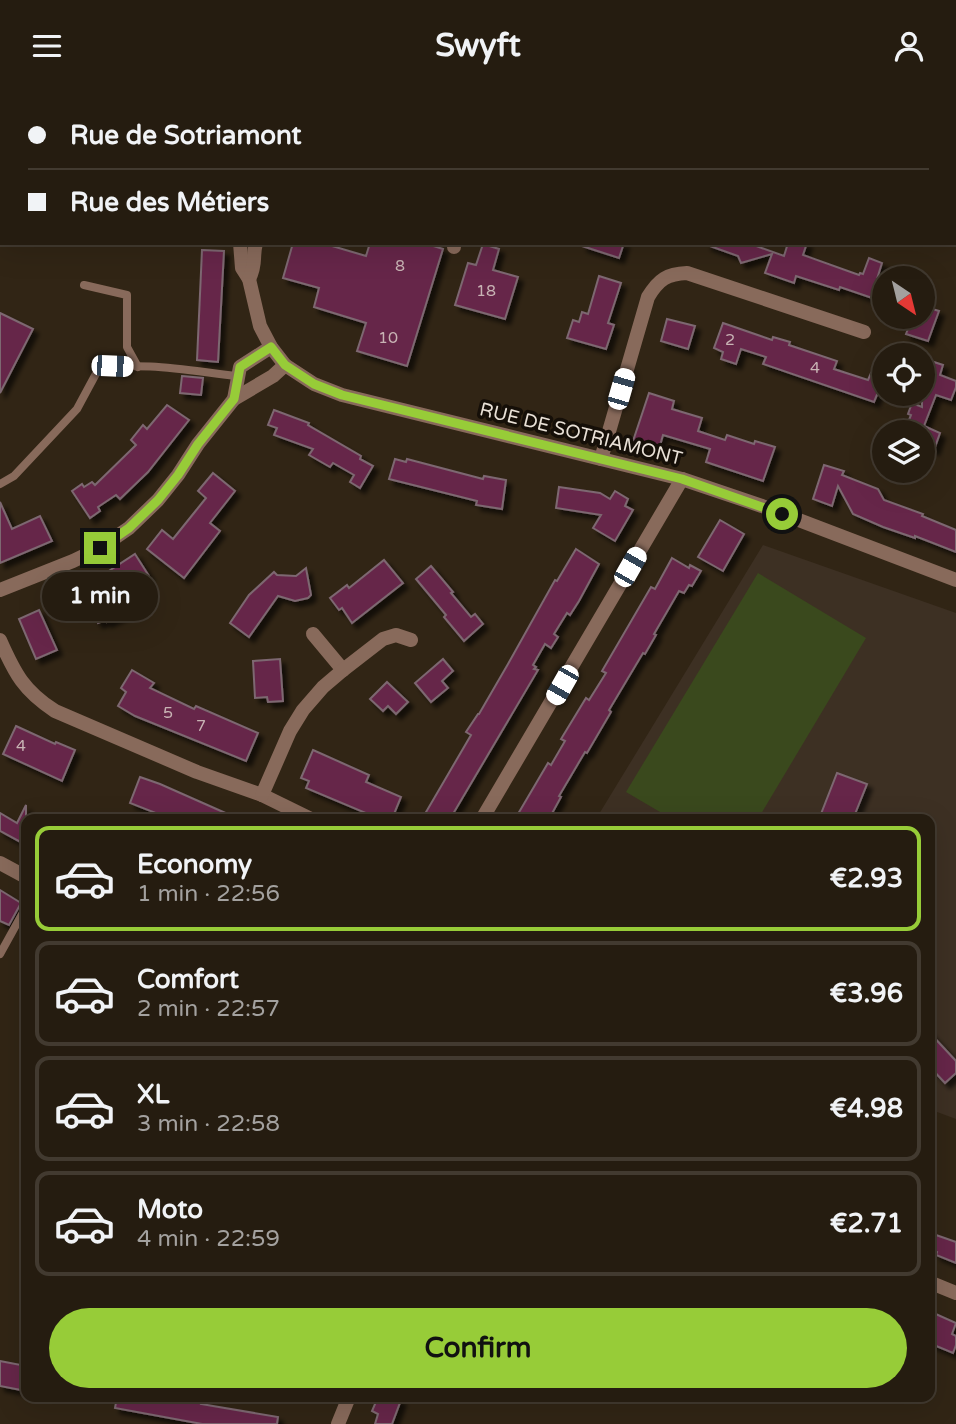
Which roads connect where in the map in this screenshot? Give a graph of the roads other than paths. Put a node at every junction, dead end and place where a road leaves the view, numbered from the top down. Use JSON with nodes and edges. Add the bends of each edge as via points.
{"nodes":[{"id":1,"x":240,"y":245,"type":"edge"},
{"id":2,"x":255,"y":245,"type":"edge"},
{"id":3,"x":249,"y":279,"type":"junction"},
{"id":4,"x":84,"y":285,"type":"dead end"},
{"id":5,"x":864,"y":332,"type":"dead end"},
{"id":6,"x":271,"y":347,"type":"junction"},
{"id":7,"x":285,"y":365,"type":"junction"},
{"id":8,"x":138,"y":367,"type":"junction"},
{"id":9,"x":237,"y":376,"type":"junction"},
{"id":10,"x":234,"y":399,"type":"junction"},
{"id":11,"x":601,"y":459,"type":"junction"},
{"id":12,"x":682,"y":479,"type":"junction"},
{"id":13,"x":0,"y":484,"type":"edge"},
{"id":14,"x":956,"y":580,"type":"edge"},
{"id":15,"x":0,"y":590,"type":"edge"},
{"id":16,"x":313,"y":634,"type":"dead end"},
{"id":17,"x":411,"y":640,"type":"dead end"},
{"id":18,"x":0,"y":641,"type":"edge"},
{"id":19,"x":343,"y":670,"type":"junction"},
{"id":20,"x":261,"y":795,"type":"junction"},
{"id":21,"x":301,"y":814,"type":"edge"},
{"id":22,"x":485,"y":814,"type":"edge"},
{"id":23,"x":0,"y":863,"type":"edge"},
{"id":24,"x":21,"y":874,"type":"edge"},
{"id":25,"x":21,"y":916,"type":"edge"},
{"id":26,"x":0,"y":954,"type":"edge"},
{"id":27,"x":935,"y":1284,"type":"edge"},
{"id":28,"x":956,"y":1293,"type":"edge"},
{"id":29,"x":347,"y":1402,"type":"edge"},
{"id":30,"x":338,"y":1424,"type":"edge"}],
"edges":[{"from":1,"to":3,"type":"street","name":"RUE DE SOTRIAMONT","via":[[242,268]]},
{"from":2,"to":3,"type":"street","name":"RUE DE SOTRIAMONT","via":[[255,267]]},
{"from":3,"to":6,"type":"street","name":"RUE DE SOTRIAMONT","via":[[260,326]]},
{"from":4,"to":8,"type":"lane","via":[[127,295],[127,347]]},
{"from":5,"to":11,"type":"street","via":[[687,273],[671,274],[648,297]]},
{"from":6,"to":7,"type":"street","name":"RUE DE SOTRIAMONT"},
{"from":6,"to":9,"type":"street","via":[[240,367]]},
{"from":7,"to":10,"type":"street"},
{"from":7,"to":11,"type":"street","name":"RUE DE SOTRIAMONT","via":[[342,395]]},
{"from":8,"to":9,"type":"lane"},
{"from":8,"to":13,"type":"lane","via":[[98,370],[77,409],[14,476]]},
{"from":9,"to":10,"type":"street"},
{"from":10,"to":15,"type":"street","via":[[172,483],[129,528],[73,561]]},
{"from":11,"to":12,"type":"street","name":"RUE DE SOTRIAMONT"},
{"from":12,"to":14,"type":"street","name":"RUE DE SOTRIAMONT"},
{"from":12,"to":22,"type":"street"},
{"from":16,"to":19,"type":"street"},
{"from":17,"to":19,"type":"street","via":[[397,635],[383,639]]},
{"from":18,"to":20,"type":"street","via":[[27,689],[55,711]]},
{"from":19,"to":20,"type":"street","via":[[303,710]]},
{"from":20,"to":21,"type":"street"},
{"from":23,"to":24,"type":"street"},
{"from":25,"to":26,"type":"lane"},
{"from":27,"to":28,"type":"street"},
{"from":29,"to":30,"type":"street"}]}
